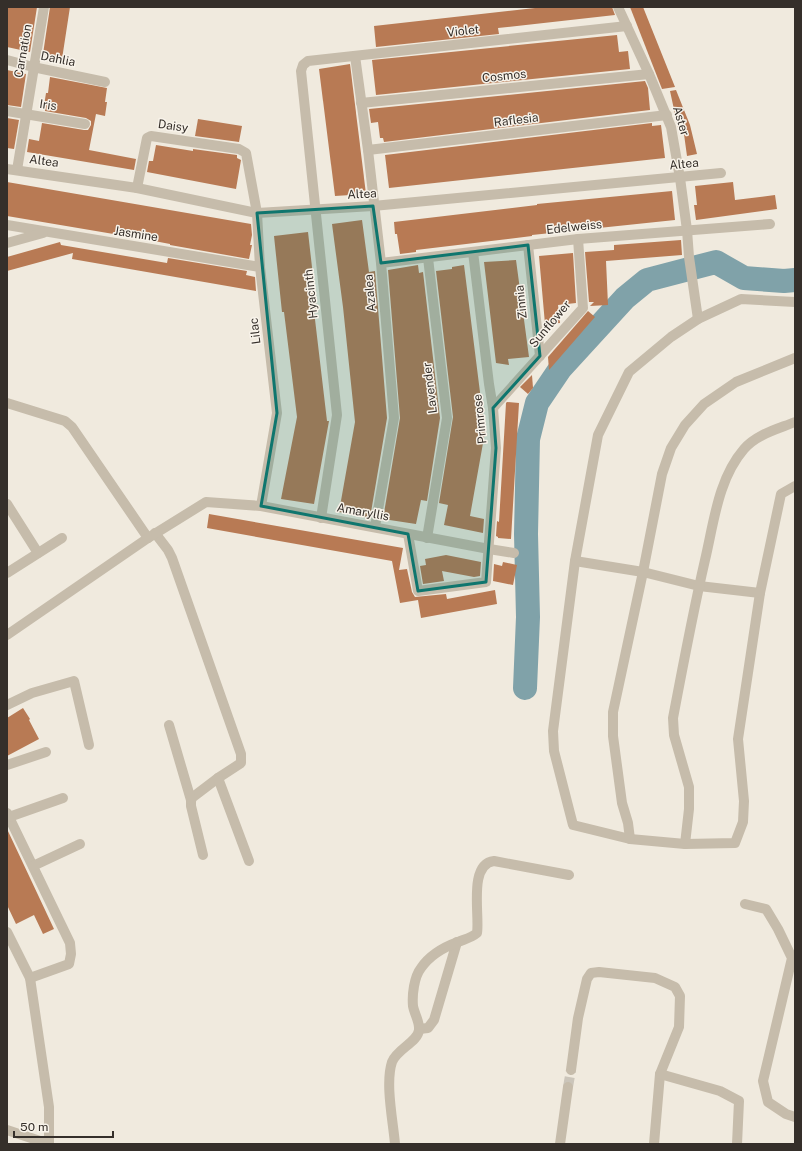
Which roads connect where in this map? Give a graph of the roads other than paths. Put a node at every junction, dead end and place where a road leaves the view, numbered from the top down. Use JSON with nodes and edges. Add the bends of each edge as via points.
{"nodes":[{"id":1,"x":44,"y":7,"type":"edge"},
{"id":2,"x":618,"y":7,"type":"edge"},
{"id":3,"x":627,"y":26,"type":"junction"},
{"id":4,"x":355,"y":56,"type":"junction"},
{"id":5,"x":7,"y":60,"type":"edge"},
{"id":6,"x":303,"y":65,"type":"joint"},
{"id":7,"x":33,"y":68,"type":"junction"},
{"id":8,"x":649,"y":74,"type":"junction"},
{"id":9,"x":105,"y":82,"type":"dead end"},
{"id":10,"x":361,"y":104,"type":"junction"},
{"id":11,"x":7,"y":111,"type":"edge"},
{"id":12,"x":26,"y":115,"type":"junction"},
{"id":13,"x":667,"y":116,"type":"junction"},
{"id":14,"x":85,"y":124,"type":"dead end"},
{"id":15,"x":368,"y":150,"type":"junction"},
{"id":16,"x":246,"y":153,"type":"joint"},
{"id":17,"x":12,"y":169,"type":"edge"},
{"id":18,"x":721,"y":173,"type":"dead end"},
{"id":19,"x":680,"y":178,"type":"junction"},
{"id":20,"x":137,"y":188,"type":"junction"},
{"id":21,"x":373,"y":206,"type":"junction"},
{"id":22,"x":315,"y":209,"type":"junction"},
{"id":23,"x":257,"y":213,"type":"junction"},
{"id":24,"x":770,"y":224,"type":"dead end"},
{"id":25,"x":7,"y":225,"type":"edge"},
{"id":26,"x":687,"y":230,"type":"junction"},
{"id":27,"x":47,"y":232,"type":"junction"},
{"id":28,"x":578,"y":239,"type":"junction"},
{"id":29,"x":7,"y":243,"type":"edge"},
{"id":30,"x":528,"y":245,"type":"junction"},
{"id":31,"x":473,"y":252,"type":"junction"},
{"id":32,"x":428,"y":258,"type":"junction"},
{"id":33,"x":381,"y":263,"type":"junction"},
{"id":34,"x":260,"y":267,"type":"junction"},
{"id":35,"x":795,"y":302,"type":"edge"},
{"id":36,"x":698,"y":318,"type":"junction"},
{"id":37,"x":540,"y":356,"type":"junction"},
{"id":38,"x":795,"y":358,"type":"edge"},
{"id":39,"x":7,"y":402,"type":"edge"},
{"id":40,"x":493,"y":408,"type":"junction"},
{"id":41,"x":795,"y":422,"type":"edge"},
{"id":42,"x":795,"y":486,"type":"edge"},
{"id":43,"x":7,"y":504,"type":"edge"},
{"id":44,"x":261,"y":506,"type":"junction"},
{"id":45,"x":321,"y":518,"type":"junction"},
{"id":46,"x":374,"y":527,"type":"junction"},
{"id":47,"x":408,"y":534,"type":"junction"},
{"id":48,"x":151,"y":535,"type":"junction"},
{"id":49,"x":62,"y":538,"type":"dead end"},
{"id":50,"x":427,"y":538,"type":"junction"},
{"id":51,"x":489,"y":549,"type":"junction"},
{"id":52,"x":514,"y":552,"type":"dead end"},
{"id":53,"x":38,"y":553,"type":"junction"},
{"id":54,"x":575,"y":562,"type":"junction"},
{"id":55,"x":643,"y":572,"type":"junction"},
{"id":56,"x":7,"y":573,"type":"edge"},
{"id":57,"x":699,"y":586,"type":"junction"},
{"id":58,"x":760,"y":593,"type":"junction"},
{"id":59,"x":7,"y":635,"type":"edge"},
{"id":60,"x":7,"y":705,"type":"edge"},
{"id":61,"x":169,"y":725,"type":"dead end"},
{"id":62,"x":89,"y":745,"type":"dead end"},
{"id":63,"x":46,"y":752,"type":"dead end"},
{"id":64,"x":7,"y":765,"type":"edge"},
{"id":65,"x":218,"y":778,"type":"junction"},
{"id":66,"x":63,"y":798,"type":"dead end"},
{"id":67,"x":191,"y":800,"type":"junction"},
{"id":68,"x":8,"y":815,"type":"edge"},
{"id":69,"x":630,"y":839,"type":"junction"},
{"id":70,"x":80,"y":844,"type":"dead end"},
{"id":71,"x":685,"y":844,"type":"junction"},
{"id":72,"x":203,"y":855,"type":"dead end"},
{"id":73,"x":248,"y":861,"type":"dead end"},
{"id":74,"x":33,"y":866,"type":"junction"},
{"id":75,"x":569,"y":875,"type":"dead end"},
{"id":76,"x":745,"y":904,"type":"dead end"},
{"id":77,"x":7,"y":932,"type":"edge"},
{"id":78,"x":458,"y":942,"type":"junction"},
{"id":79,"x":30,"y":978,"type":"junction"},
{"id":80,"x":419,"y":1029,"type":"junction"},
{"id":81,"x":572,"y":1070,"type":"tunnel mouth"},
{"id":82,"x":660,"y":1074,"type":"junction"},
{"id":83,"x":568,"y":1087,"type":"tunnel mouth"},
{"id":84,"x":795,"y":1118,"type":"edge"},
{"id":85,"x":7,"y":1130,"type":"edge"},
{"id":86,"x":49,"y":1144,"type":"edge"},
{"id":87,"x":395,"y":1144,"type":"edge"},
{"id":88,"x":560,"y":1144,"type":"edge"},
{"id":89,"x":654,"y":1144,"type":"edge"},
{"id":90,"x":736,"y":1144,"type":"edge"}],
"edges":[{"from":1,"to":7,"type":"street","name":"Carnation"},
{"from":2,"to":3,"type":"street","name":"Aster"},
{"from":3,"to":4,"type":"street","name":"Violet"},
{"from":3,"to":8,"type":"street","name":"Aster"},
{"from":4,"to":6,"type":"street","name":"Violet","via":[[308,61]]},
{"from":4,"to":10,"type":"street","name":"Azalea"},
{"from":5,"to":7,"type":"street","name":"Dahlia"},
{"from":6,"to":22,"type":"street","name":"Hyacinth","via":[[301,71]]},
{"from":7,"to":9,"type":"street","name":"Dahlia"},
{"from":7,"to":12,"type":"street","name":"Carnation"},
{"from":8,"to":10,"type":"street","name":"Cosmos"},
{"from":8,"to":13,"type":"street","name":"Aster"},
{"from":10,"to":15,"type":"street","name":"Azalea"},
{"from":11,"to":12,"type":"street","name":"Iris"},
{"from":12,"to":14,"type":"street","name":"Iris"},
{"from":12,"to":17,"type":"street","name":"Carnation"},
{"from":13,"to":15,"type":"street","name":"Raflesia"},
{"from":13,"to":19,"type":"street","name":"Aster"},
{"from":15,"to":21,"type":"street","name":"Azalea"},
{"from":16,"to":20,"type":"street","name":"Daisy","via":[[239,149],[151,136],[147,138]]},
{"from":16,"to":23,"type":"street","name":"Lilac"},
{"from":17,"to":20,"type":"street","name":"Altea"},
{"from":18,"to":19,"type":"street","name":"Altea"},
{"from":19,"to":21,"type":"street","name":"Altea"},
{"from":19,"to":26,"type":"street","name":"Aster"},
{"from":20,"to":23,"type":"street","name":"Altea"},
{"from":21,"to":22,"type":"street","name":"Altea"},
{"from":21,"to":33,"type":"street","name":"Azalea"},
{"from":22,"to":23,"type":"street","name":"Altea"},
{"from":22,"to":45,"type":"street","name":"Hyacinth","via":[[337,416]]},
{"from":23,"to":34,"type":"street","name":"Lilac"},
{"from":24,"to":26,"type":"street","name":"Edelweiss"},
{"from":25,"to":27,"type":"street","name":"Jasmine"},
{"from":26,"to":28,"type":"street","name":"Edelweiss"},
{"from":26,"to":36,"type":"street","name":"Aster"},
{"from":27,"to":29,"type":"street"},
{"from":27,"to":34,"type":"street","name":"Jasmine"},
{"from":28,"to":30,"type":"street","name":"Edelweiss"},
{"from":28,"to":37,"type":"street","name":"Sunflower","via":[[583,308]]},
{"from":30,"to":31,"type":"street","name":"Edelweiss"},
{"from":30,"to":37,"type":"street","name":"Zinnia"},
{"from":31,"to":32,"type":"street","name":"Edelweiss"},
{"from":31,"to":40,"type":"street","name":"Primrose"},
{"from":32,"to":33,"type":"street","name":"Edelweiss"},
{"from":32,"to":50,"type":"street","name":"Lavender","via":[[447,418]]},
{"from":33,"to":46,"type":"street","name":"Azalea","via":[[394,418]]},
{"from":34,"to":44,"type":"street","name":"Lilac","via":[[277,413]]},
{"from":35,"to":36,"type":"street","via":[[741,299]]},
{"from":36,"to":54,"type":"street","via":[[629,372],[598,435]]},
{"from":37,"to":40,"type":"street","name":"Sunflower"},
{"from":38,"to":55,"type":"street","via":[[736,382],[704,404],[685,425],[671,448],[662,474]]},
{"from":39,"to":48,"type":"street","via":[[65,421],[72,427]]},
{"from":40,"to":51,"type":"street","name":"Primrose","via":[[496,448]]},
{"from":41,"to":57,"type":"street","via":[[754,439],[729,470],[722,488]]},
{"from":42,"to":58,"type":"street","via":[[781,494]]},
{"from":43,"to":53,"type":"street"},
{"from":44,"to":45,"type":"street","name":"Amaryllis"},
{"from":44,"to":48,"type":"street","name":"Amaryllis","via":[[206,502]]},
{"from":45,"to":46,"type":"street","name":"Amaryllis"},
{"from":46,"to":47,"type":"street","name":"Amaryllis"},
{"from":47,"to":50,"type":"street","name":"Amaryllis"},
{"from":47,"to":51,"type":"street","name":"Primrose","via":[[418,591],[486,582]]},
{"from":48,"to":59,"type":"street"},
{"from":48,"to":65,"type":"street","via":[[168,550],[172,558],[241,754],[241,763]]},
{"from":49,"to":53,"type":"street"},
{"from":50,"to":51,"type":"street","name":"Amaryllis"},
{"from":51,"to":52,"type":"street","name":"Amaryllis"},
{"from":53,"to":56,"type":"street"},
{"from":54,"to":55,"type":"street"},
{"from":54,"to":69,"type":"street","via":[[553,731],[554,751],[573,825]]},
{"from":55,"to":57,"type":"street"},
{"from":55,"to":69,"type":"street","via":[[613,712],[613,736],[622,803]]},
{"from":57,"to":58,"type":"street"},
{"from":57,"to":71,"type":"street","via":[[673,718],[674,735],[689,787]]},
{"from":58,"to":71,"type":"street","via":[[738,739],[744,801],[743,822],[736,843]]},
{"from":60,"to":62,"type":"street","via":[[32,693],[74,681]]},
{"from":61,"to":67,"type":"street"},
{"from":63,"to":64,"type":"street"},
{"from":65,"to":67,"type":"street"},
{"from":65,"to":73,"type":"street"},
{"from":66,"to":68,"type":"street"},
{"from":67,"to":72,"type":"street","via":[[190,806]]},
{"from":68,"to":74,"type":"street"},
{"from":69,"to":71,"type":"street"},
{"from":70,"to":74,"type":"street"},
{"from":74,"to":79,"type":"street","via":[[70,943],[71,954],[69,964]]},
{"from":75,"to":78,"type":"street","via":[[488,862],[484,865],[476,898],[477,933],[472,938]]},
{"from":76,"to":84,"type":"street","via":[[766,909],[792,958],[763,1081],[768,1102]]},
{"from":77,"to":79,"type":"street"},
{"from":78,"to":80,"type":"street","via":[[434,1020],[428,1028]]},
{"from":78,"to":80,"type":"street","via":[[429,958],[420,969],[413,994],[413,1006]]},
{"from":79,"to":86,"type":"street","via":[[49,1107]]},
{"from":80,"to":87,"type":"street","via":[[418,1035],[392,1062],[389,1084]]},
{"from":81,"to":82,"type":"street","via":[[575,1029],[587,979],[591,973],[599,972],[655,978],[675,987],[680,996],[679,1027]]},
{"from":82,"to":89,"type":"street"},
{"from":82,"to":90,"type":"street","via":[[720,1091],[739,1101]]},
{"from":83,"to":88,"type":"street"},
{"from":85,"to":86,"type":"street"}]}
